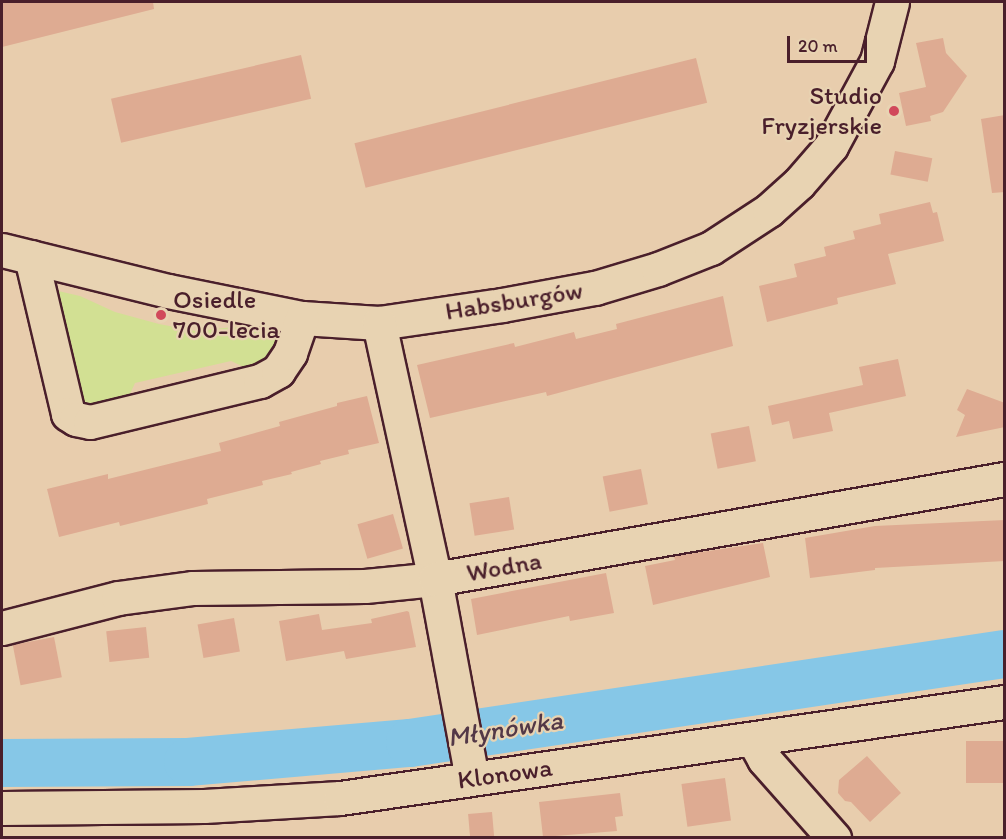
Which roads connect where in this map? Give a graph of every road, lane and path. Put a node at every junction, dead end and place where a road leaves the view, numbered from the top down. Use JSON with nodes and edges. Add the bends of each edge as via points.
{"nodes":[{"id":1,"x":892,"y":2,"type":"edge"},
{"id":2,"x":16,"y":254,"type":"edge"},
{"id":3,"x":302,"y":318,"type":"junction"},
{"id":4,"x":379,"y":322,"type":"junction"},
{"id":5,"x":1005,"y":479,"type":"edge"},
{"id":6,"x":435,"y":579,"type":"junction"},
{"id":7,"x":2,"y":628,"type":"edge"},
{"id":8,"x":1005,"y":702,"type":"edge"},
{"id":9,"x":753,"y":739,"type":"junction"},
{"id":10,"x":472,"y":778,"type":"junction"},
{"id":11,"x":2,"y":808,"type":"edge"},
{"id":12,"x":834,"y":837,"type":"edge"}],
"edges":[{"from":1,"to":4,"type":"street","name":"Habsburgów","via":[[878,61],[831,146],[769,210],[711,248],[596,288]]},
{"from":2,"to":3,"type":"street","name":"Habsburgów"},
{"from":2,"to":3,"type":"street","via":[[68,414],[76,419],[90,422],[260,381],[278,371],[290,353]]},
{"from":3,"to":4,"type":"street","name":"Habsburgów"},
{"from":4,"to":6,"type":"street"},
{"from":5,"to":6,"type":"street","name":"Wodna"},
{"from":6,"to":7,"type":"street","name":"Wodna","via":[[365,586],[193,588],[118,598]]},
{"from":6,"to":10,"type":"street"},
{"from":8,"to":9,"type":"street","name":"Klonowa"},
{"from":9,"to":10,"type":"street","name":"Klonowa"},
{"from":9,"to":12,"type":"street","via":[[764,759]]},
{"from":10,"to":11,"type":"street","name":"Klonowa","via":[[328,799],[204,806]]}]}
